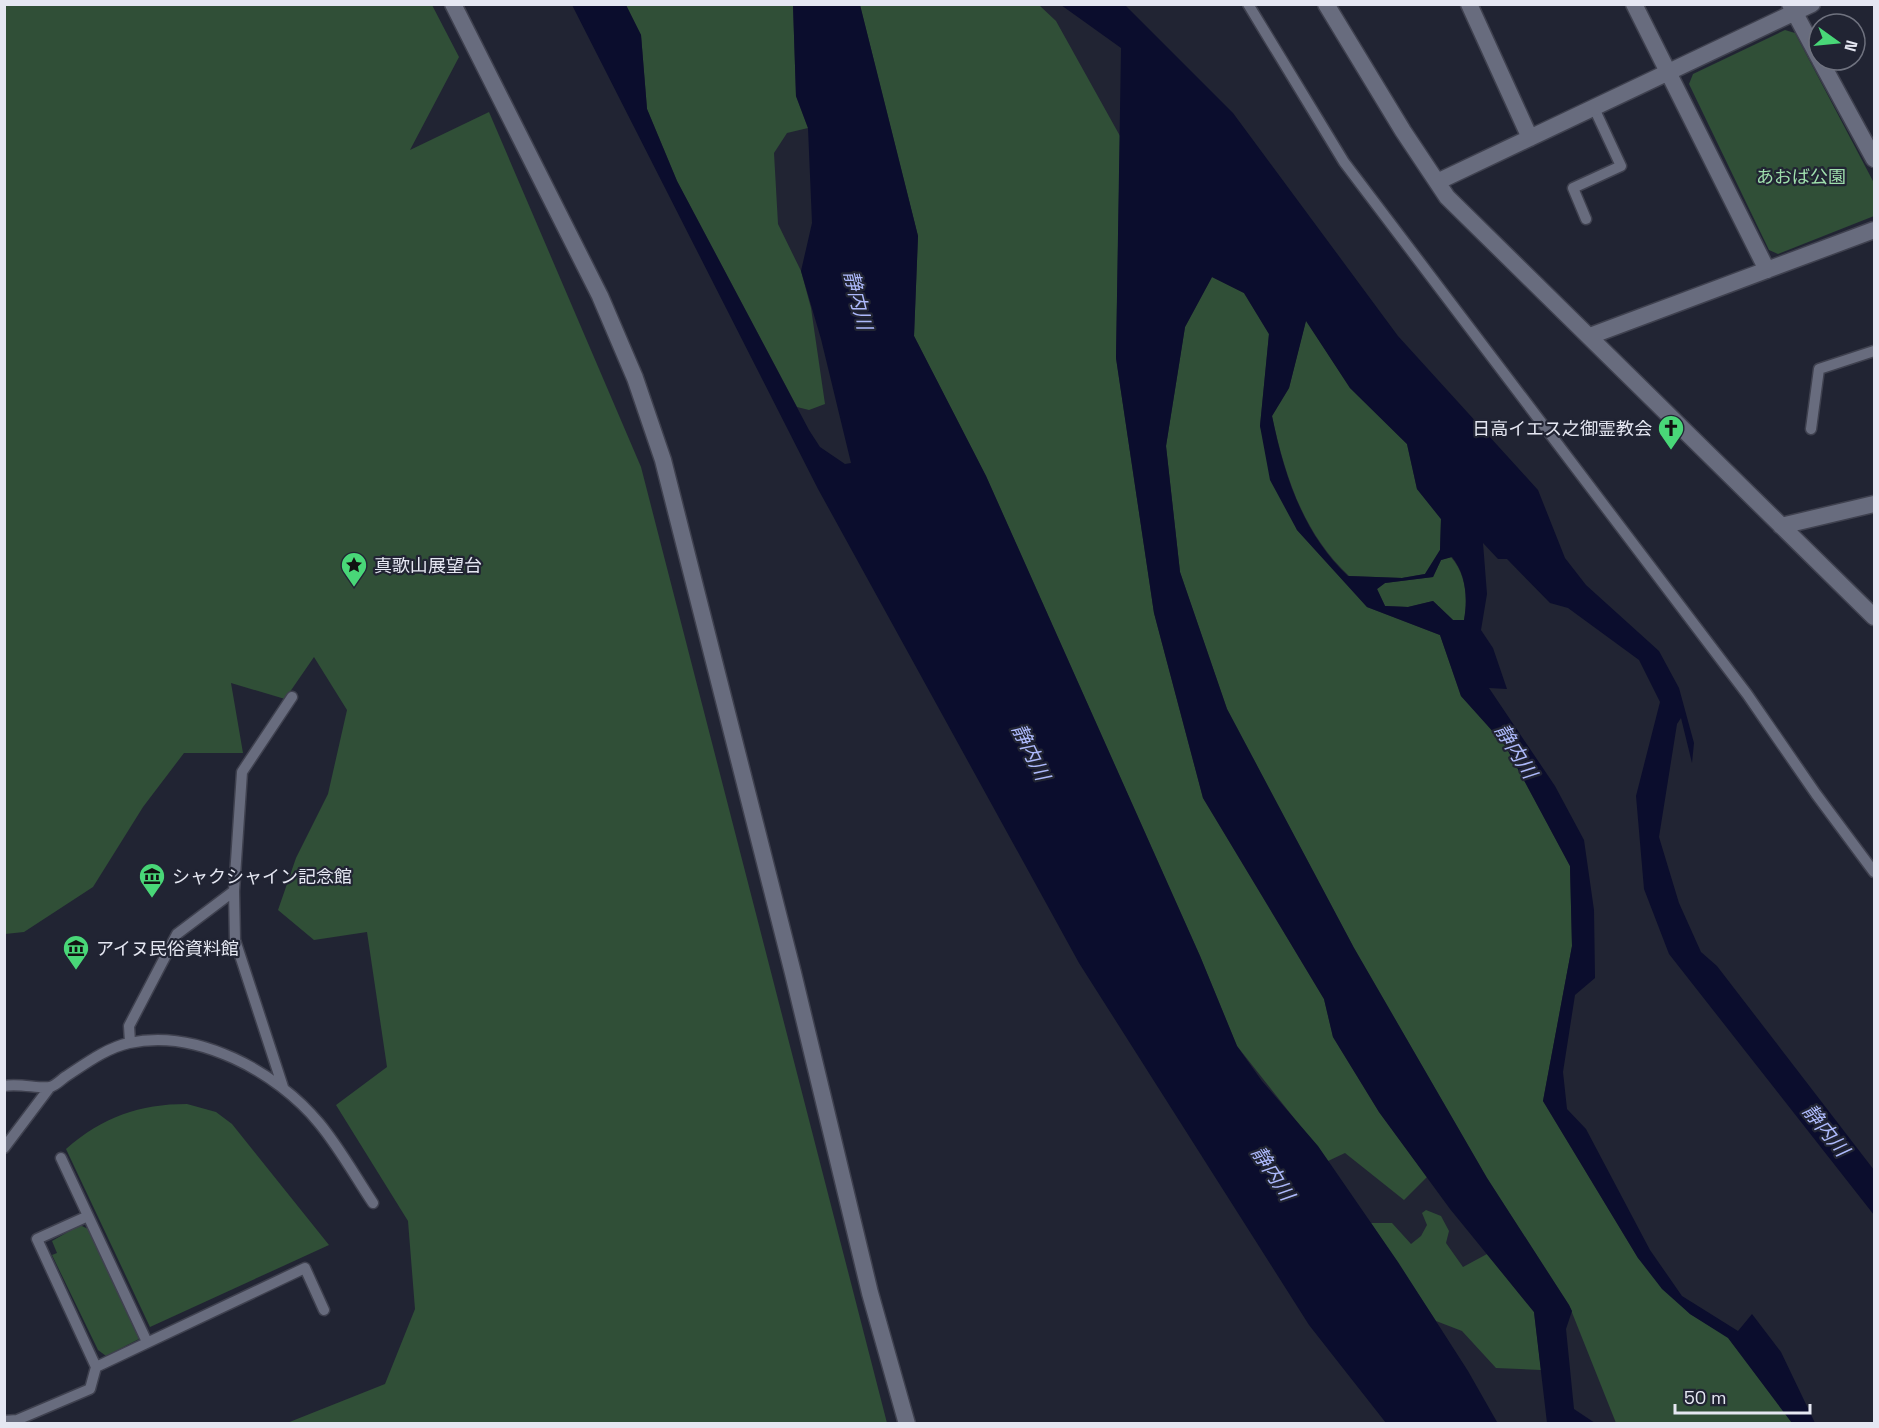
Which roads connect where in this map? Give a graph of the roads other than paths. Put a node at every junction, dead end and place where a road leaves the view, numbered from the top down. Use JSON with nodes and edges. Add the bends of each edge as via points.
{"nodes":[{"id":1,"x":453,"y":4,"type":"edge"},
{"id":2,"x":1248,"y":4,"type":"edge"},
{"id":3,"x":1326,"y":4,"type":"edge"},
{"id":4,"x":1469,"y":4,"type":"edge"},
{"id":5,"x":1634,"y":4,"type":"edge"},
{"id":6,"x":1812,"y":4,"type":"edge"},
{"id":7,"x":1792,"y":9,"type":"edge"},
{"id":8,"x":1807,"y":36,"type":"edge"},
{"id":9,"x":1827,"y":72,"type":"edge"},
{"id":10,"x":1667,"y":73,"type":"junction"},
{"id":11,"x":1594,"y":108,"type":"junction"},
{"id":12,"x":1530,"y":138,"type":"junction"},
{"id":13,"x":1875,"y":159,"type":"edge"},
{"id":14,"x":1437,"y":182,"type":"junction"},
{"id":15,"x":1586,"y":219,"type":"dead end"},
{"id":16,"x":1875,"y":230,"type":"edge"},
{"id":17,"x":1767,"y":270,"type":"junction"},
{"id":18,"x":1590,"y":336,"type":"junction"},
{"id":19,"x":1875,"y":351,"type":"edge"},
{"id":20,"x":1811,"y":429,"type":"dead end"},
{"id":21,"x":1875,"y":504,"type":"edge"},
{"id":22,"x":1781,"y":526,"type":"junction"},
{"id":23,"x":1875,"y":617,"type":"edge"},
{"id":24,"x":292,"y":698,"type":"dead end"},
{"id":25,"x":1875,"y":872,"type":"edge"},
{"id":26,"x":234,"y":891,"type":"junction"},
{"id":27,"x":130,"y":1042,"type":"junction"},
{"id":28,"x":4,"y":1086,"type":"edge"},
{"id":29,"x":50,"y":1087,"type":"junction"},
{"id":30,"x":283,"y":1087,"type":"junction"},
{"id":31,"x":4,"y":1148,"type":"edge"},
{"id":32,"x":61,"y":1158,"type":"dead end"},
{"id":33,"x":373,"y":1203,"type":"dead end"},
{"id":34,"x":88,"y":1216,"type":"junction"},
{"id":35,"x":324,"y":1310,"type":"dead end"},
{"id":36,"x":147,"y":1342,"type":"junction"},
{"id":37,"x":96,"y":1367,"type":"junction"},
{"id":38,"x":4,"y":1422,"type":"edge"},
{"id":39,"x":907,"y":1424,"type":"edge"}],
"edges":[{"from":1,"to":39,"type":"street","via":[[600,296],[635,378],[663,460],[870,1293]]},
{"from":2,"to":25,"type":"lane","via":[[1344,162],[1747,694]]},
{"from":3,"to":14,"type":"street"},
{"from":4,"to":12,"type":"street"},
{"from":5,"to":10,"type":"street"},
{"from":6,"to":7,"type":"street"},
{"from":7,"to":8,"type":"street"},
{"from":7,"to":10,"type":"street"},
{"from":9,"to":13,"type":"street"},
{"from":10,"to":11,"type":"street"},
{"from":10,"to":17,"type":"street","via":[[1743,233]]},
{"from":11,"to":12,"type":"street"},
{"from":11,"to":15,"type":"lane","via":[[1621,166],[1573,188]]},
{"from":12,"to":14,"type":"street"},
{"from":14,"to":18,"type":"street"},
{"from":16,"to":17,"type":"street"},
{"from":17,"to":18,"type":"street"},
{"from":18,"to":22,"type":"street"},
{"from":19,"to":20,"type":"lane","via":[[1819,369]]},
{"from":21,"to":22,"type":"street"},
{"from":22,"to":23,"type":"street"},
{"from":24,"to":26,"type":"lane","via":[[242,772]]},
{"from":26,"to":27,"type":"lane","via":[[177,934],[129,1026]]},
{"from":26,"to":30,"type":"lane","via":[[235,940]]},
{"from":27,"to":29,"type":"lane","via":[[112,1048]]},
{"from":27,"to":30,"type":"lane","via":[[172,1042],[209,1050],[238,1060]]},
{"from":28,"to":29,"type":"lane","via":[[19,1083]]},
{"from":29,"to":31,"type":"lane"},
{"from":30,"to":33,"type":"lane","via":[[319,1122]]},
{"from":32,"to":34,"type":"lane"},
{"from":34,"to":36,"type":"lane"},
{"from":34,"to":37,"type":"lane","via":[[37,1239]]},
{"from":35,"to":36,"type":"lane","via":[[305,1268]]},
{"from":36,"to":37,"type":"lane"},
{"from":37,"to":38,"type":"lane","via":[[90,1389]]}]}
